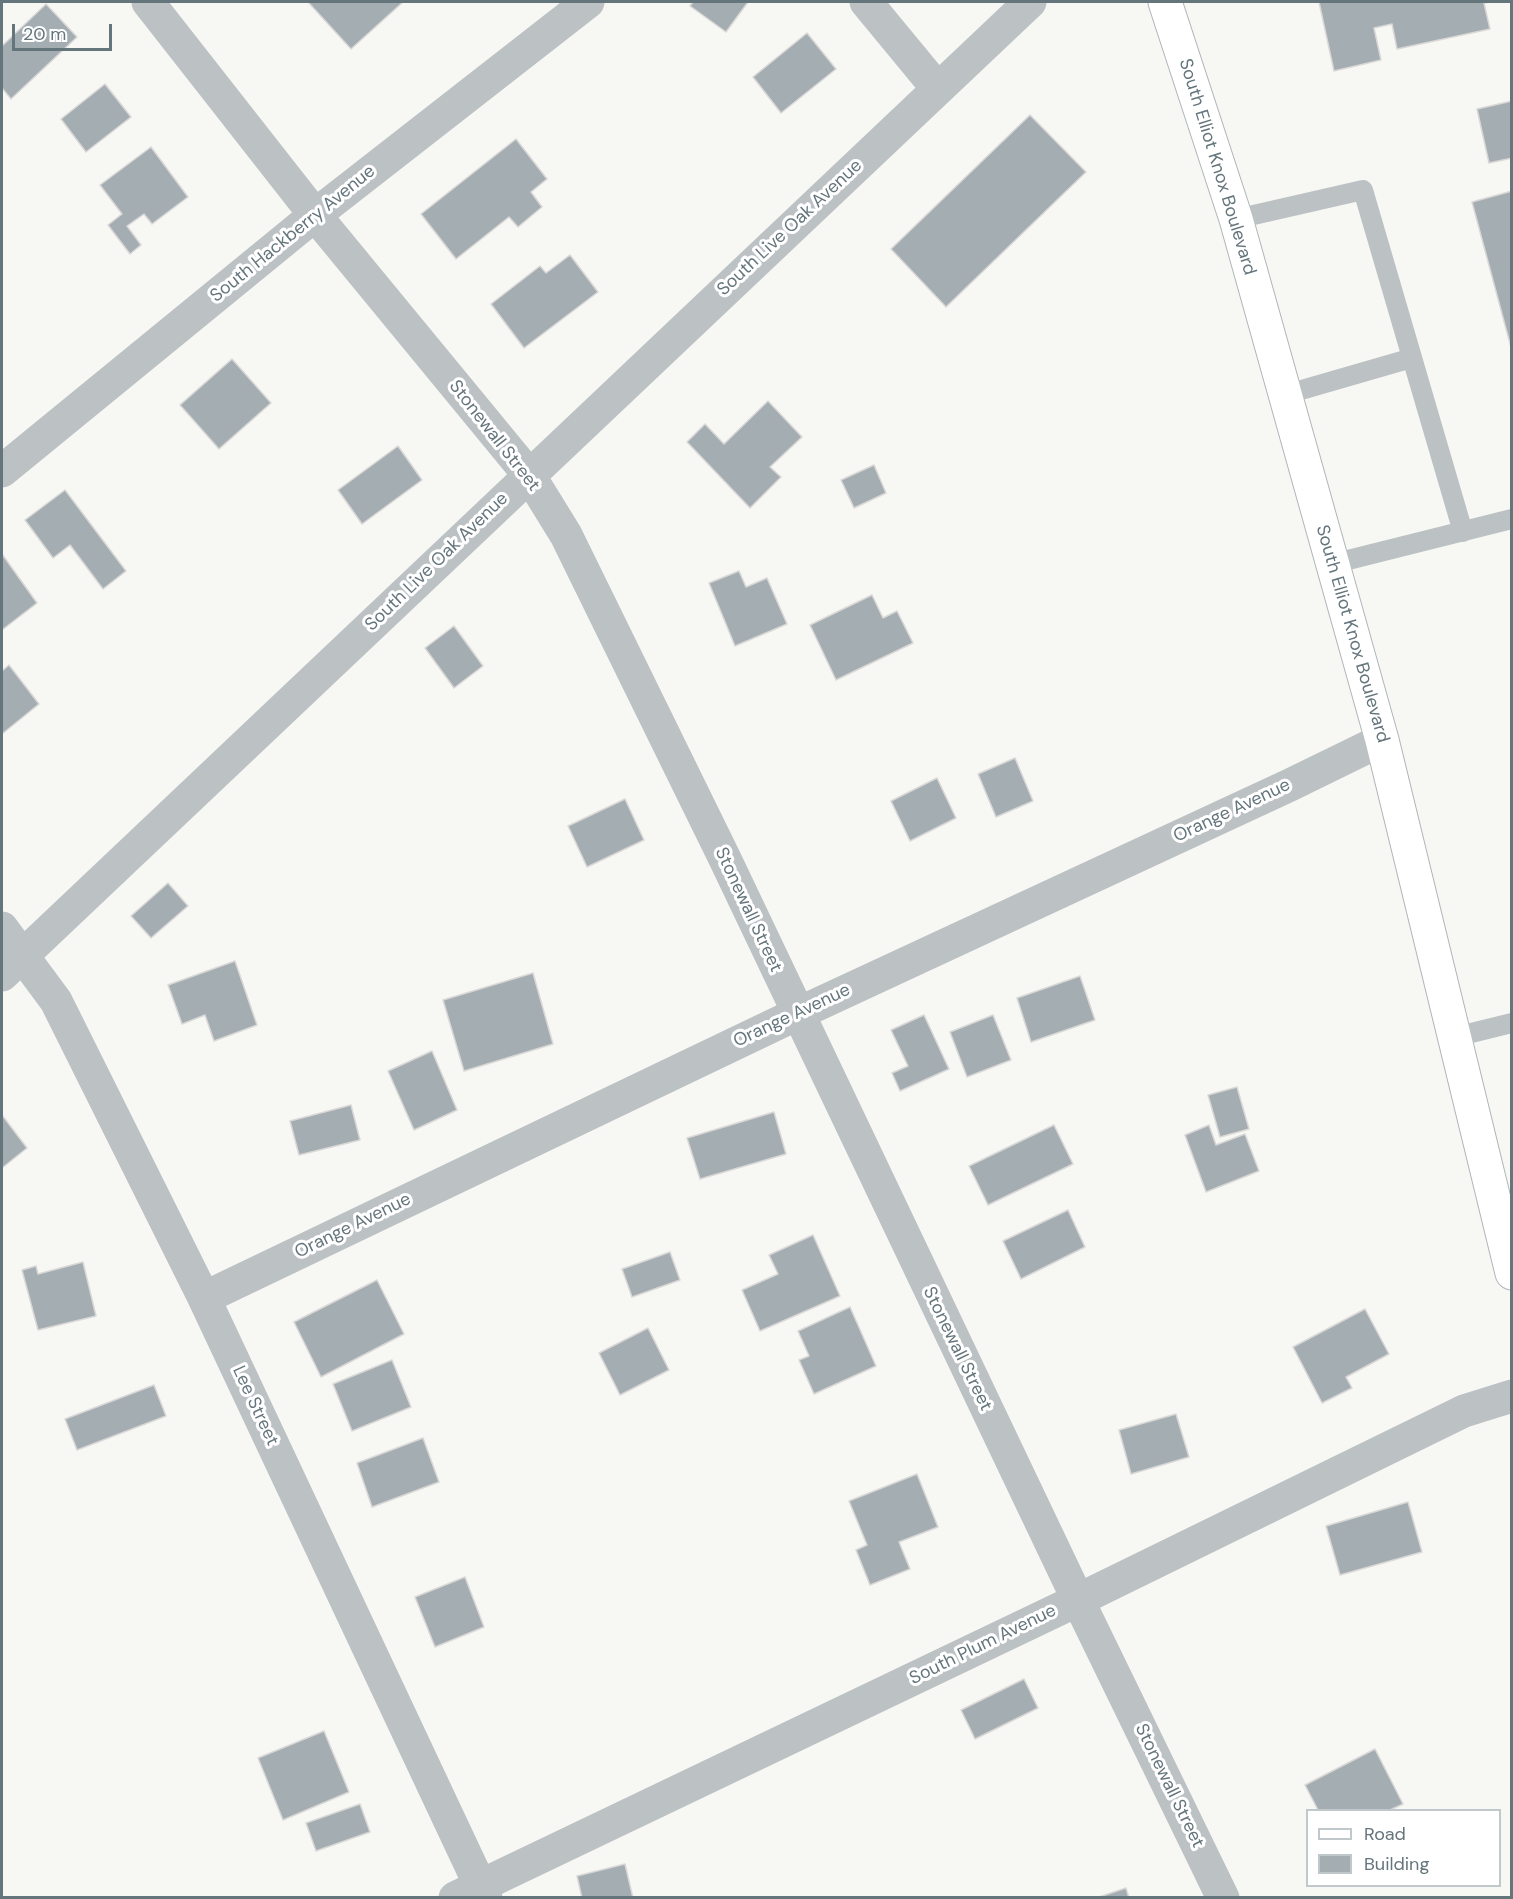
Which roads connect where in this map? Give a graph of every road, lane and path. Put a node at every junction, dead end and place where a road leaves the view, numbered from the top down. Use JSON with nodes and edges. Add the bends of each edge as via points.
{"nodes":[{"id":1,"x":148,"y":2,"type":"edge"},
{"id":2,"x":588,"y":2,"type":"edge"},
{"id":3,"x":866,"y":2,"type":"edge"},
{"id":4,"x":1030,"y":2,"type":"edge"},
{"id":5,"x":1166,"y":2,"type":"edge"},
{"id":6,"x":937,"y":88,"type":"junction"},
{"id":7,"x":315,"y":215,"type":"junction"},
{"id":8,"x":1236,"y":219,"type":"junction"},
{"id":9,"x":1412,"y":358,"type":"junction"},
{"id":10,"x":1284,"y":395,"type":"junction"},
{"id":11,"x":2,"y":471,"type":"edge"},
{"id":12,"x":529,"y":475,"type":"junction"},
{"id":13,"x":1512,"y":519,"type":"edge"},
{"id":14,"x":1462,"y":532,"type":"junction"},
{"id":15,"x":1332,"y":564,"type":"junction"},
{"id":16,"x":1382,"y":740,"type":"junction"},
{"id":17,"x":2,"y":928,"type":"edge"},
{"id":18,"x":12,"y":965,"type":"edge"},
{"id":19,"x":797,"y":1014,"type":"junction"},
{"id":20,"x":1512,"y":1023,"type":"edge"},
{"id":21,"x":1455,"y":1037,"type":"junction"},
{"id":22,"x":1512,"y":1273,"type":"edge"},
{"id":23,"x":204,"y":1298,"type":"junction"},
{"id":24,"x":1512,"y":1396,"type":"edge"},
{"id":25,"x":1078,"y":1600,"type":"junction"},
{"id":26,"x":473,"y":1894,"type":"edge"},
{"id":27,"x":1223,"y":1898,"type":"edge"}],
"edges":[{"from":1,"to":7,"type":"street","name":"Stonewall Street"},
{"from":2,"to":7,"type":"street","name":"South Hackberry Avenue"},
{"from":3,"to":6,"type":"street"},
{"from":4,"to":6,"type":"street","name":"South Live Oak Avenue"},
{"from":5,"to":8,"type":"main road","name":"South Elliot Knox Boulevard"},
{"from":6,"to":12,"type":"street","name":"South Live Oak Avenue"},
{"from":7,"to":11,"type":"street","name":"South Hackberry Avenue"},
{"from":7,"to":12,"type":"street","name":"Stonewall Street"},
{"from":8,"to":9,"type":"lane","via":[[1363,190]]},
{"from":8,"to":10,"type":"main road","name":"South Elliot Knox Boulevard"},
{"from":9,"to":10,"type":"lane"},
{"from":9,"to":14,"type":"lane"},
{"from":10,"to":15,"type":"main road","name":"South Elliot Knox Boulevard"},
{"from":12,"to":18,"type":"street","name":"South Live Oak Avenue"},
{"from":12,"to":19,"type":"street","name":"Stonewall Street","via":[[566,535]]},
{"from":13,"to":14,"type":"lane"},
{"from":14,"to":15,"type":"lane"},
{"from":15,"to":16,"type":"main road","name":"South Elliot Knox Boulevard"},
{"from":16,"to":19,"type":"street","name":"Orange Avenue"},
{"from":16,"to":21,"type":"main road","name":"South Elliot Knox Boulevard"},
{"from":17,"to":18,"type":"street","name":"Lee Street"},
{"from":18,"to":23,"type":"street","name":"Lee Street","via":[[56,1001]]},
{"from":19,"to":23,"type":"street","name":"Orange Avenue"},
{"from":19,"to":25,"type":"street","name":"Stonewall Street"},
{"from":20,"to":21,"type":"lane"},
{"from":21,"to":22,"type":"main road","name":"South Elliot Knox Boulevard"},
{"from":23,"to":26,"type":"street","name":"Lee Street"},
{"from":24,"to":25,"type":"street","name":"South Plum Avenue","via":[[1464,1411]]},
{"from":25,"to":26,"type":"street","name":"South Plum Avenue"},
{"from":25,"to":27,"type":"street","name":"Stonewall Street"}]}
